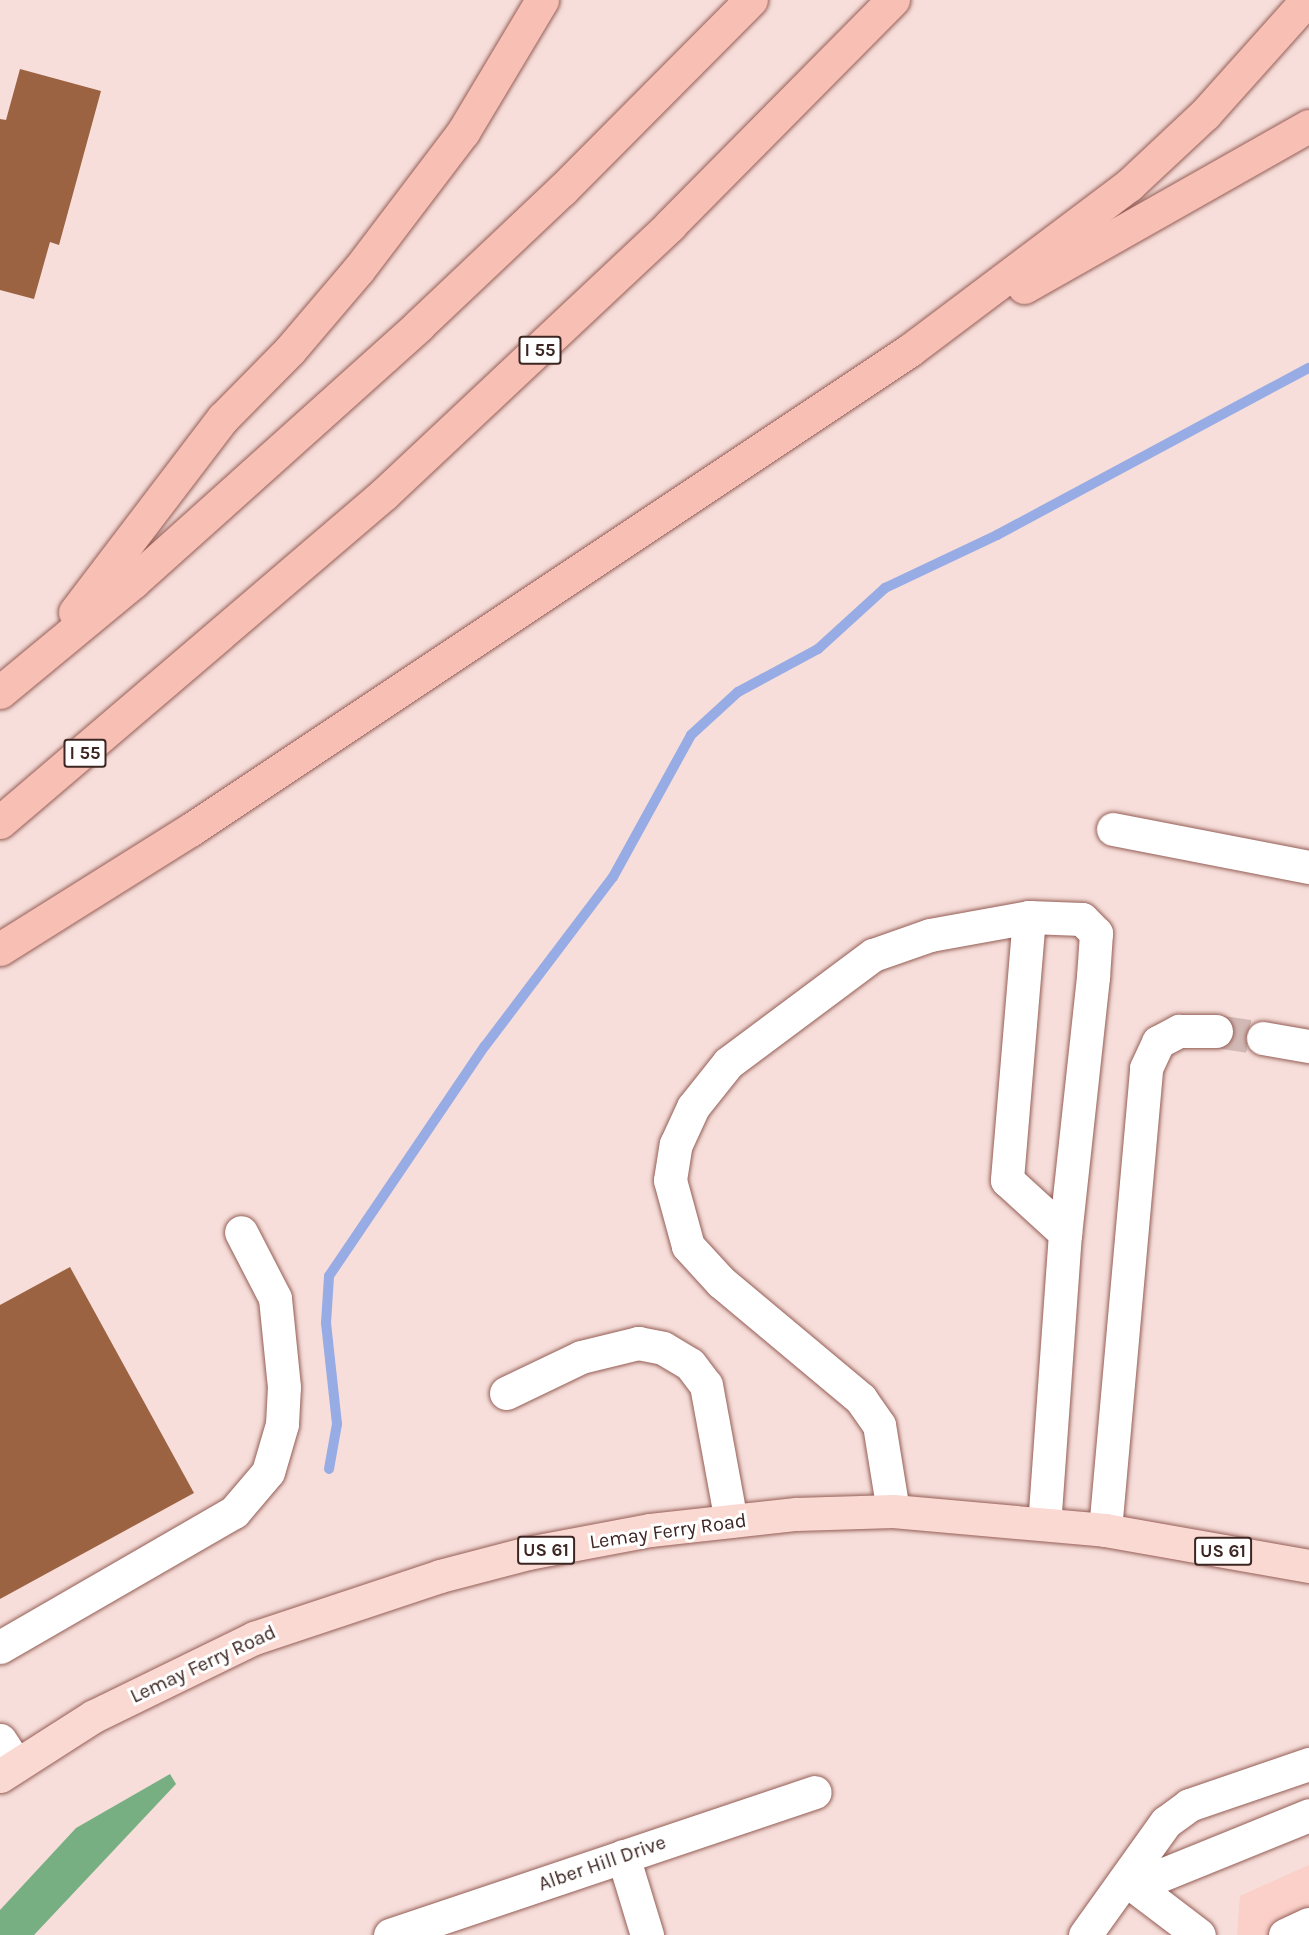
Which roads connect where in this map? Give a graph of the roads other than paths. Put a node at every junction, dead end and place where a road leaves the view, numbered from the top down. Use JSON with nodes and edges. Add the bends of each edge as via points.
{"nodes":[{"id":1,"x":542,"y":0,"type":"edge"},
{"id":2,"x":751,"y":0,"type":"edge"},
{"id":3,"x":894,"y":0,"type":"edge"},
{"id":4,"x":1307,"y":0,"type":"edge"},
{"id":5,"x":1309,"y":126,"type":"edge"},
{"id":6,"x":910,"y":350,"type":"junction"},
{"id":7,"x":38,"y":661,"type":"junction"},
{"id":8,"x":0,"y":692,"type":"edge"},
{"id":9,"x":0,"y":822,"type":"edge"},
{"id":10,"x":1113,"y":829,"type":"dead end"},
{"id":11,"x":1309,"y":867,"type":"edge"},
{"id":12,"x":1029,"y":917,"type":"junction"},
{"id":13,"x":0,"y":949,"type":"edge"},
{"id":14,"x":1216,"y":1031,"type":"tunnel mouth"},
{"id":15,"x":1263,"y":1038,"type":"tunnel mouth"},
{"id":16,"x":1309,"y":1046,"type":"edge"},
{"id":17,"x":242,"y":1232,"type":"dead end"},
{"id":18,"x":1065,"y":1233,"type":"junction"},
{"id":19,"x":506,"y":1393,"type":"dead end"},
{"id":20,"x":892,"y":1511,"type":"junction"},
{"id":21,"x":731,"y":1521,"type":"junction"},
{"id":22,"x":1044,"y":1522,"type":"junction"},
{"id":23,"x":1105,"y":1530,"type":"junction"},
{"id":24,"x":1309,"y":1566,"type":"edge"},
{"id":25,"x":0,"y":1647,"type":"edge"},
{"id":26,"x":5,"y":1761,"type":"edge"},
{"id":27,"x":1309,"y":1764,"type":"edge"},
{"id":28,"x":814,"y":1792,"type":"dead end"},
{"id":29,"x":1309,"y":1815,"type":"edge"},
{"id":30,"x":622,"y":1857,"type":"junction"},
{"id":31,"x":1128,"y":1881,"type":"junction"},
{"id":32,"x":1309,"y":1924,"type":"edge"},
{"id":33,"x":390,"y":1935,"type":"edge"},
{"id":34,"x":648,"y":1935,"type":"edge"},
{"id":35,"x":1085,"y":1935,"type":"edge"},
{"id":36,"x":1199,"y":1935,"type":"edge"},
{"id":37,"x":1285,"y":1935,"type":"edge"}],
"edges":[{"from":1,"to":7,"type":"highway","via":[[463,132],[359,269],[290,350],[223,418]]},
{"from":2,"to":7,"type":"highway","via":[[419,325]]},
{"from":3,"to":9,"type":"highway","number":"I 55","via":[[670,225],[384,494]]},
{"from":4,"to":6,"type":"highway","via":[[1205,114],[1129,185]]},
{"from":5,"to":6,"type":"highway"},
{"from":6,"to":13,"type":"highway","via":[[199,823]]},
{"from":7,"to":8,"type":"highway"},
{"from":10,"to":11,"type":"street"},
{"from":12,"to":18,"type":"street","via":[[1007,1180]]},
{"from":12,"to":18,"type":"street","via":[[1082,920],[1095,933]]},
{"from":12,"to":20,"type":"street","via":[[930,935],[873,955],[728,1063],[693,1107],[676,1144],[670,1180],[688,1246],[721,1282],[861,1399],[879,1425]]},
{"from":14,"to":23,"type":"street","via":[[1179,1031],[1158,1042],[1146,1068]]},
{"from":15,"to":16,"type":"street"},
{"from":17,"to":25,"type":"street","via":[[275,1298],[284,1387],[282,1424],[268,1472],[234,1512]]},
{"from":18,"to":22,"type":"street"},
{"from":19,"to":21,"type":"street","via":[[581,1357],[638,1343],[663,1348],[690,1364],[706,1384]]},
{"from":20,"to":21,"type":"main road","name":"Lemay Ferry Road","number":"US 61"},
{"from":20,"to":22,"type":"main road","name":"Lemay Ferry Road","number":"US 61"},
{"from":21,"to":26,"type":"main road","name":"Lemay Ferry Road","number":"US 61","via":[[528,1553],[358,1600],[254,1638]]},
{"from":22,"to":23,"type":"main road","name":"Lemay Ferry Road","number":"US 61"},
{"from":23,"to":24,"type":"main road","name":"Lemay Ferry Road","number":"US 61"},
{"from":27,"to":31,"type":"street","via":[[1189,1805],[1166,1822],[1146,1846]]},
{"from":28,"to":30,"type":"street","name":"Alber Hill Drive"},
{"from":29,"to":31,"type":"street","via":[[1154,1878]]},
{"from":30,"to":33,"type":"street","name":"Alber Hill Drive"},
{"from":30,"to":34,"type":"street"},
{"from":31,"to":35,"type":"street"},
{"from":31,"to":36,"type":"street"},
{"from":32,"to":37,"type":"street"}]}
